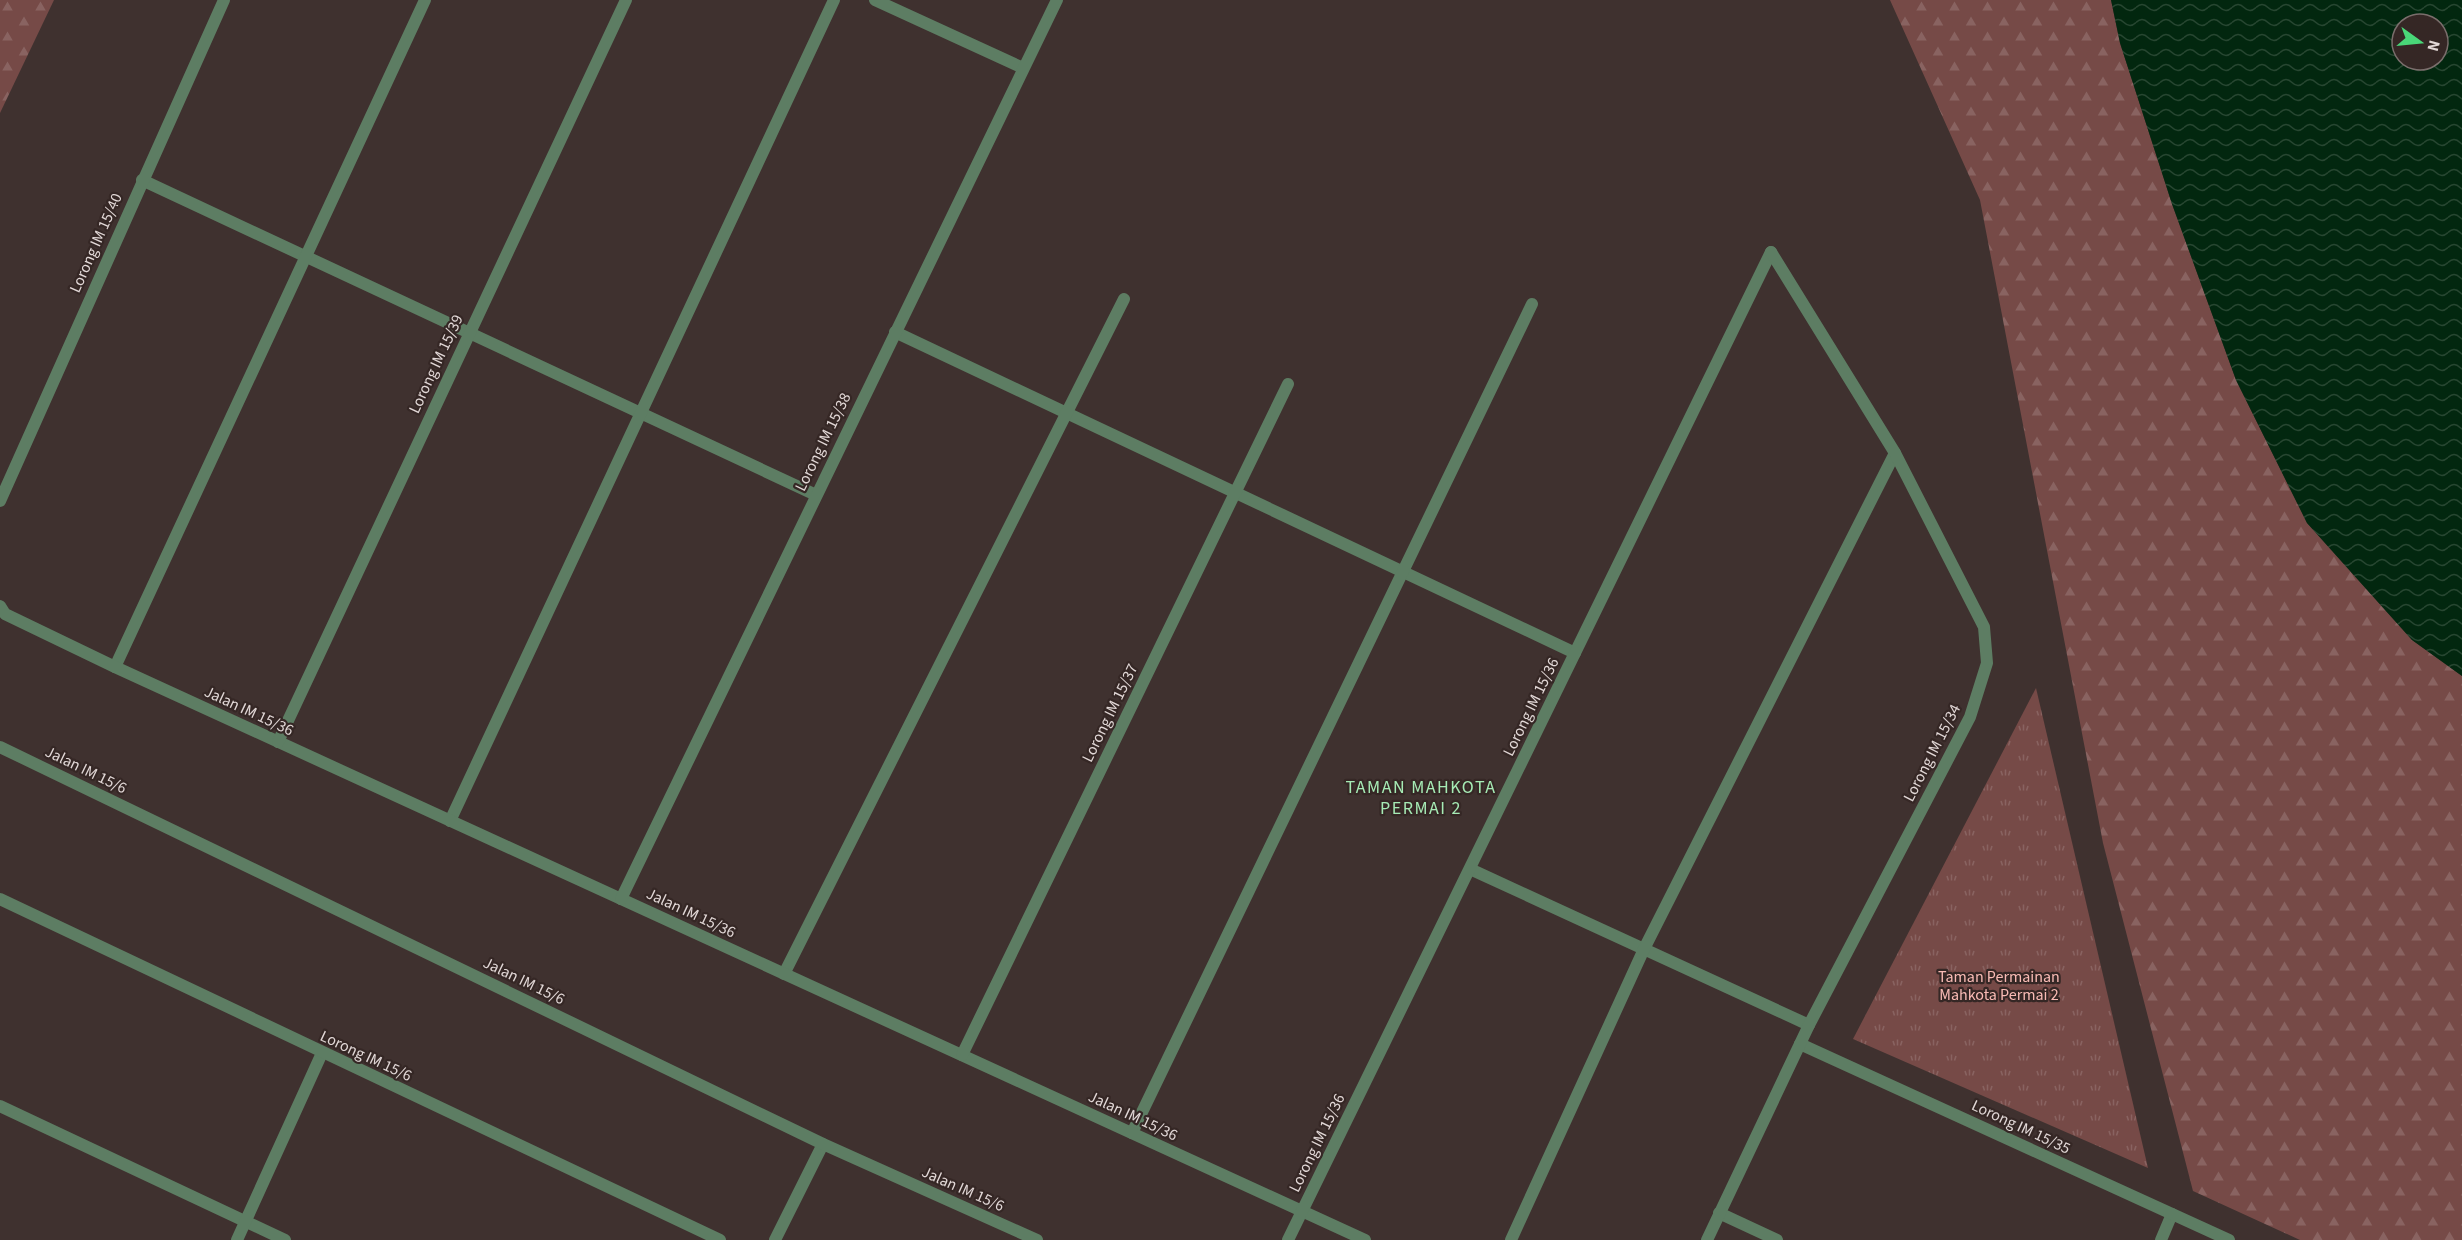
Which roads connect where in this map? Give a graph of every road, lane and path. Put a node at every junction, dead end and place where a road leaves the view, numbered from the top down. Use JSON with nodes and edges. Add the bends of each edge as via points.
{"nodes":[{"id":1,"x":224,"y":0,"type":"edge"},
{"id":2,"x":425,"y":0,"type":"edge"},
{"id":3,"x":626,"y":0,"type":"edge"},
{"id":4,"x":834,"y":0,"type":"edge"},
{"id":5,"x":875,"y":0,"type":"edge"},
{"id":6,"x":1057,"y":0,"type":"edge"},
{"id":7,"x":1023,"y":68,"type":"junction"},
{"id":8,"x":142,"y":180,"type":"junction"},
{"id":9,"x":1771,"y":252,"type":"joint"},
{"id":10,"x":306,"y":257,"type":"junction"},
{"id":11,"x":1124,"y":299,"type":"dead end"},
{"id":12,"x":1532,"y":304,"type":"dead end"},
{"id":13,"x":895,"y":332,"type":"junction"},
{"id":14,"x":469,"y":333,"type":"junction"},
{"id":15,"x":1288,"y":384,"type":"dead end"},
{"id":16,"x":642,"y":413,"type":"junction"},
{"id":17,"x":1066,"y":413,"type":"junction"},
{"id":18,"x":1895,"y":453,"type":"junction"},
{"id":19,"x":1235,"y":494,"type":"junction"},
{"id":20,"x":816,"y":495,"type":"junction"},
{"id":21,"x":0,"y":501,"type":"edge"},
{"id":22,"x":1403,"y":572,"type":"junction"},
{"id":23,"x":2,"y":610,"type":"edge"},
{"id":24,"x":1575,"y":653,"type":"junction"},
{"id":25,"x":115,"y":667,"type":"junction"},
{"id":26,"x":278,"y":742,"type":"junction"},
{"id":27,"x":0,"y":747,"type":"edge"},
{"id":28,"x":450,"y":821,"type":"junction"},
{"id":29,"x":1470,"y":869,"type":"junction"},
{"id":30,"x":0,"y":899,"type":"edge"},
{"id":31,"x":621,"y":899,"type":"junction"},
{"id":32,"x":1644,"y":949,"type":"junction"},
{"id":33,"x":784,"y":974,"type":"junction"},
{"id":34,"x":1809,"y":1025,"type":"junction"},
{"id":35,"x":1800,"y":1044,"type":"junction"},
{"id":36,"x":322,"y":1053,"type":"junction"},
{"id":37,"x":962,"y":1055,"type":"junction"},
{"id":38,"x":0,"y":1106,"type":"edge"},
{"id":39,"x":1132,"y":1133,"type":"junction"},
{"id":40,"x":823,"y":1144,"type":"junction"},
{"id":41,"x":1302,"y":1211,"type":"junction"},
{"id":42,"x":1719,"y":1213,"type":"junction"},
{"id":43,"x":2172,"y":1214,"type":"junction"},
{"id":44,"x":245,"y":1222,"type":"junction"},
{"id":45,"x":237,"y":1240,"type":"edge"},
{"id":46,"x":285,"y":1240,"type":"edge"},
{"id":47,"x":720,"y":1240,"type":"edge"},
{"id":48,"x":775,"y":1240,"type":"edge"},
{"id":49,"x":1036,"y":1240,"type":"edge"},
{"id":50,"x":1288,"y":1240,"type":"edge"},
{"id":51,"x":1365,"y":1240,"type":"edge"},
{"id":52,"x":1511,"y":1240,"type":"edge"},
{"id":53,"x":1707,"y":1240,"type":"edge"},
{"id":54,"x":1777,"y":1240,"type":"edge"},
{"id":55,"x":2162,"y":1240,"type":"edge"},
{"id":56,"x":2229,"y":1240,"type":"edge"}],
"edges":[{"from":1,"to":8,"type":"street","name":"Lorong IM 15/40"},
{"from":2,"to":10,"type":"street"},
{"from":3,"to":14,"type":"street","name":"Lorong IM 15/39"},
{"from":4,"to":16,"type":"street"},
{"from":5,"to":7,"type":"street"},
{"from":6,"to":7,"type":"street","name":"Lorong IM 15/38"},
{"from":7,"to":13,"type":"street","name":"Lorong IM 15/38"},
{"from":8,"to":10,"type":"street"},
{"from":8,"to":21,"type":"street","name":"Lorong IM 15/40"},
{"from":9,"to":18,"type":"street","name":"Lorong IM 15/34"},
{"from":9,"to":24,"type":"street","name":"Lorong IM 15/36"},
{"from":10,"to":14,"type":"street"},
{"from":10,"to":25,"type":"street"},
{"from":11,"to":17,"type":"street"},
{"from":12,"to":22,"type":"street"},
{"from":13,"to":17,"type":"street"},
{"from":13,"to":20,"type":"street","name":"Lorong IM 15/38"},
{"from":14,"to":16,"type":"street"},
{"from":14,"to":26,"type":"street","name":"Lorong IM 15/39"},
{"from":15,"to":19,"type":"street","name":"Lorong IM 15/37"},
{"from":16,"to":20,"type":"street"},
{"from":16,"to":28,"type":"street"},
{"from":17,"to":19,"type":"street"},
{"from":17,"to":33,"type":"street"},
{"from":18,"to":32,"type":"street"},
{"from":18,"to":34,"type":"street","name":"Lorong IM 15/34","via":[[1984,627],[1987,663],[1970,717]]},
{"from":19,"to":22,"type":"street"},
{"from":19,"to":37,"type":"street","name":"Lorong IM 15/37"},
{"from":20,"to":31,"type":"street","name":"Lorong IM 15/38"},
{"from":22,"to":24,"type":"street"},
{"from":22,"to":39,"type":"street"},
{"from":23,"to":25,"type":"street","name":"Jalan IM 15/36"},
{"from":24,"to":29,"type":"street","name":"Lorong IM 15/36"},
{"from":25,"to":26,"type":"street","name":"Jalan IM 15/36"},
{"from":26,"to":28,"type":"street","name":"Jalan IM 15/36"},
{"from":27,"to":40,"type":"street","name":"Jalan IM 15/6"},
{"from":28,"to":31,"type":"street","name":"Jalan IM 15/36"},
{"from":29,"to":32,"type":"street"},
{"from":29,"to":41,"type":"street","name":"Lorong IM 15/36"},
{"from":30,"to":36,"type":"street","name":"Lorong IM 15/6"},
{"from":31,"to":33,"type":"street","name":"Jalan IM 15/36"},
{"from":32,"to":34,"type":"street"},
{"from":32,"to":52,"type":"street"},
{"from":33,"to":37,"type":"street","name":"Jalan IM 15/36"},
{"from":34,"to":35,"type":"street","name":"Lorong IM 15/34"},
{"from":35,"to":42,"type":"street","name":"Lorong IM 15/34"},
{"from":35,"to":43,"type":"street","name":"Lorong IM 15/35"},
{"from":36,"to":44,"type":"street"},
{"from":36,"to":47,"type":"street","name":"Lorong IM 15/6"},
{"from":37,"to":39,"type":"street","name":"Jalan IM 15/36"},
{"from":38,"to":44,"type":"street"},
{"from":39,"to":41,"type":"street","name":"Jalan IM 15/36"},
{"from":40,"to":48,"type":"street"},
{"from":40,"to":49,"type":"street","name":"Jalan IM 15/6"},
{"from":41,"to":50,"type":"street","name":"Lorong IM 15/36"},
{"from":41,"to":51,"type":"street","name":"Jalan IM 15/36"},
{"from":42,"to":53,"type":"street","name":"Lorong IM 15/34"},
{"from":42,"to":54,"type":"street"},
{"from":43,"to":55,"type":"street"},
{"from":43,"to":56,"type":"street","name":"Lorong IM 15/35"},
{"from":44,"to":45,"type":"street"},
{"from":44,"to":46,"type":"street"}]}
